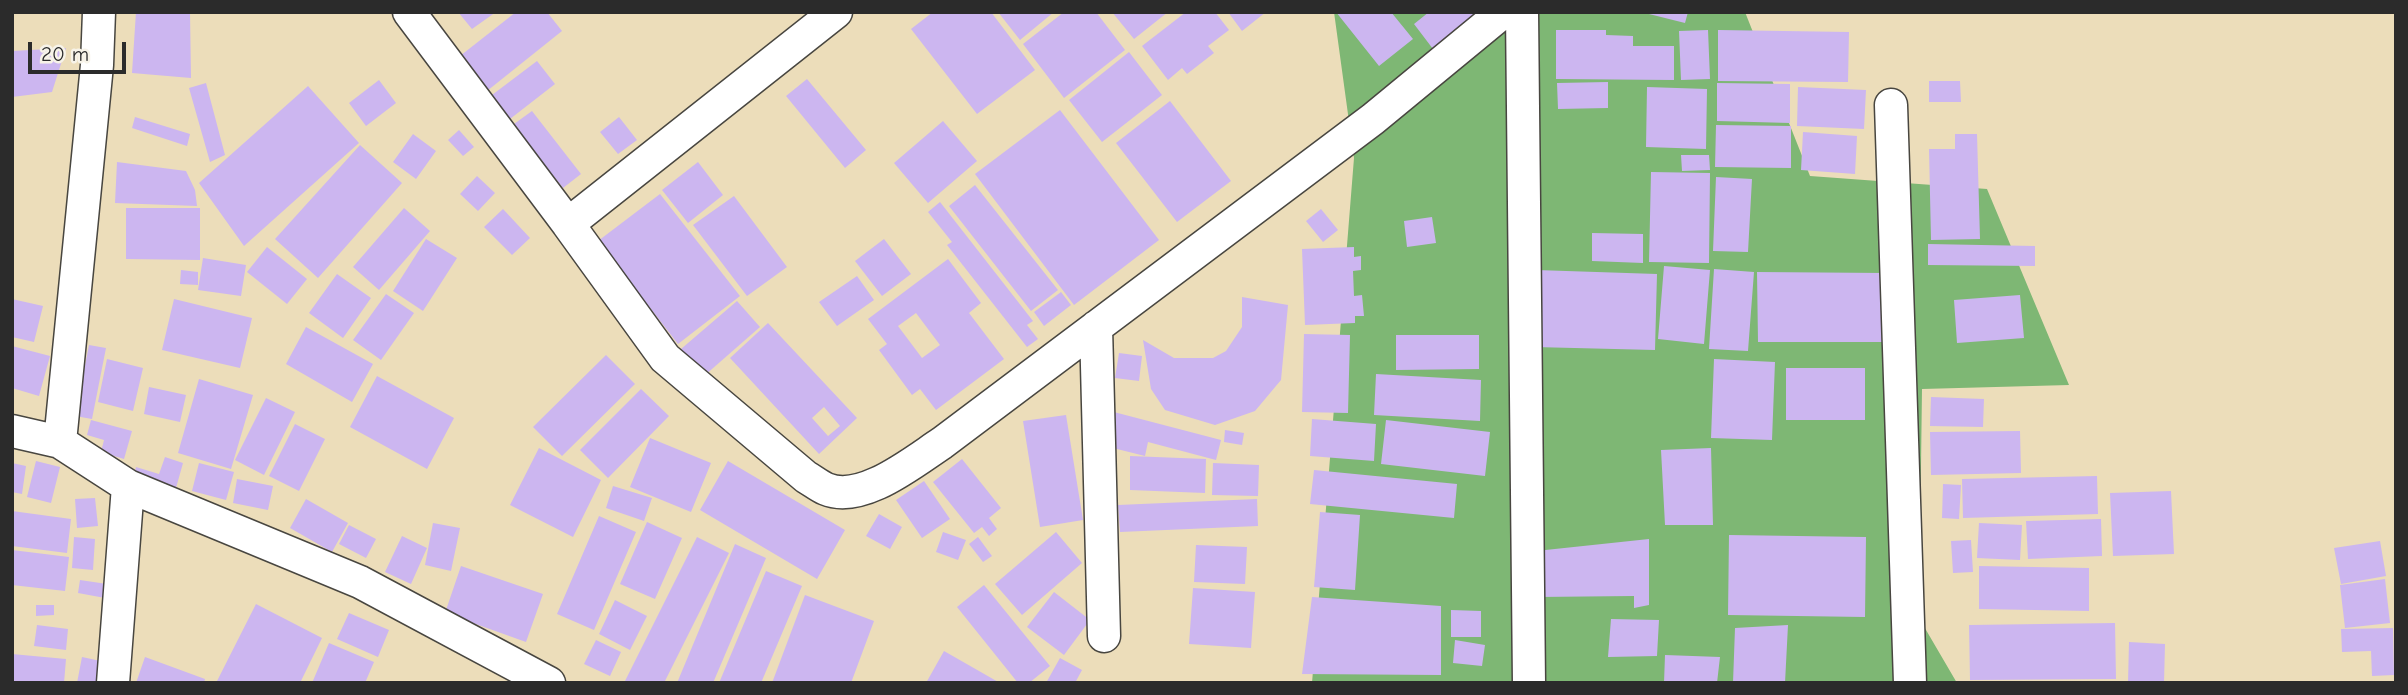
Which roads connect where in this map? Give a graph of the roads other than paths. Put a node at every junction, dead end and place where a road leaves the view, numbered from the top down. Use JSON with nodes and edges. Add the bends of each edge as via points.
{"nodes":[{"id":1,"x":99,"y":12,"type":"edge"},
{"id":2,"x":409,"y":12,"type":"edge"},
{"id":3,"x":836,"y":12,"type":"edge"},
{"id":4,"x":1503,"y":12,"type":"edge"},
{"id":5,"x":1522,"y":12,"type":"edge"},
{"id":6,"x":1891,"y":105,"type":"dead end"},
{"id":7,"x":568,"y":224,"type":"junction"},
{"id":8,"x":1096,"y":327,"type":"junction"},
{"id":9,"x":12,"y":431,"type":"edge"},
{"id":10,"x":60,"y":442,"type":"junction"},
{"id":11,"x":128,"y":486,"type":"junction"},
{"id":12,"x":1104,"y":636,"type":"dead end"},
{"id":13,"x":113,"y":683,"type":"edge"},
{"id":14,"x":549,"y":683,"type":"edge"},
{"id":15,"x":1529,"y":683,"type":"edge"},
{"id":16,"x":1910,"y":683,"type":"edge"}],
"edges":[{"from":1,"to":10,"type":"street"},
{"from":2,"to":7,"type":"street"},
{"from":3,"to":7,"type":"street"},
{"from":4,"to":8,"type":"street","via":[[1373,119]]},
{"from":5,"to":15,"type":"street"},
{"from":6,"to":16,"type":"street"},
{"from":7,"to":8,"type":"street","via":[[665,358],[827,490],[848,492],[896,473]]},
{"from":8,"to":12,"type":"street"},
{"from":9,"to":10,"type":"street"},
{"from":10,"to":11,"type":"street"},
{"from":11,"to":13,"type":"street"},
{"from":11,"to":14,"type":"street","via":[[360,582]]}]}
